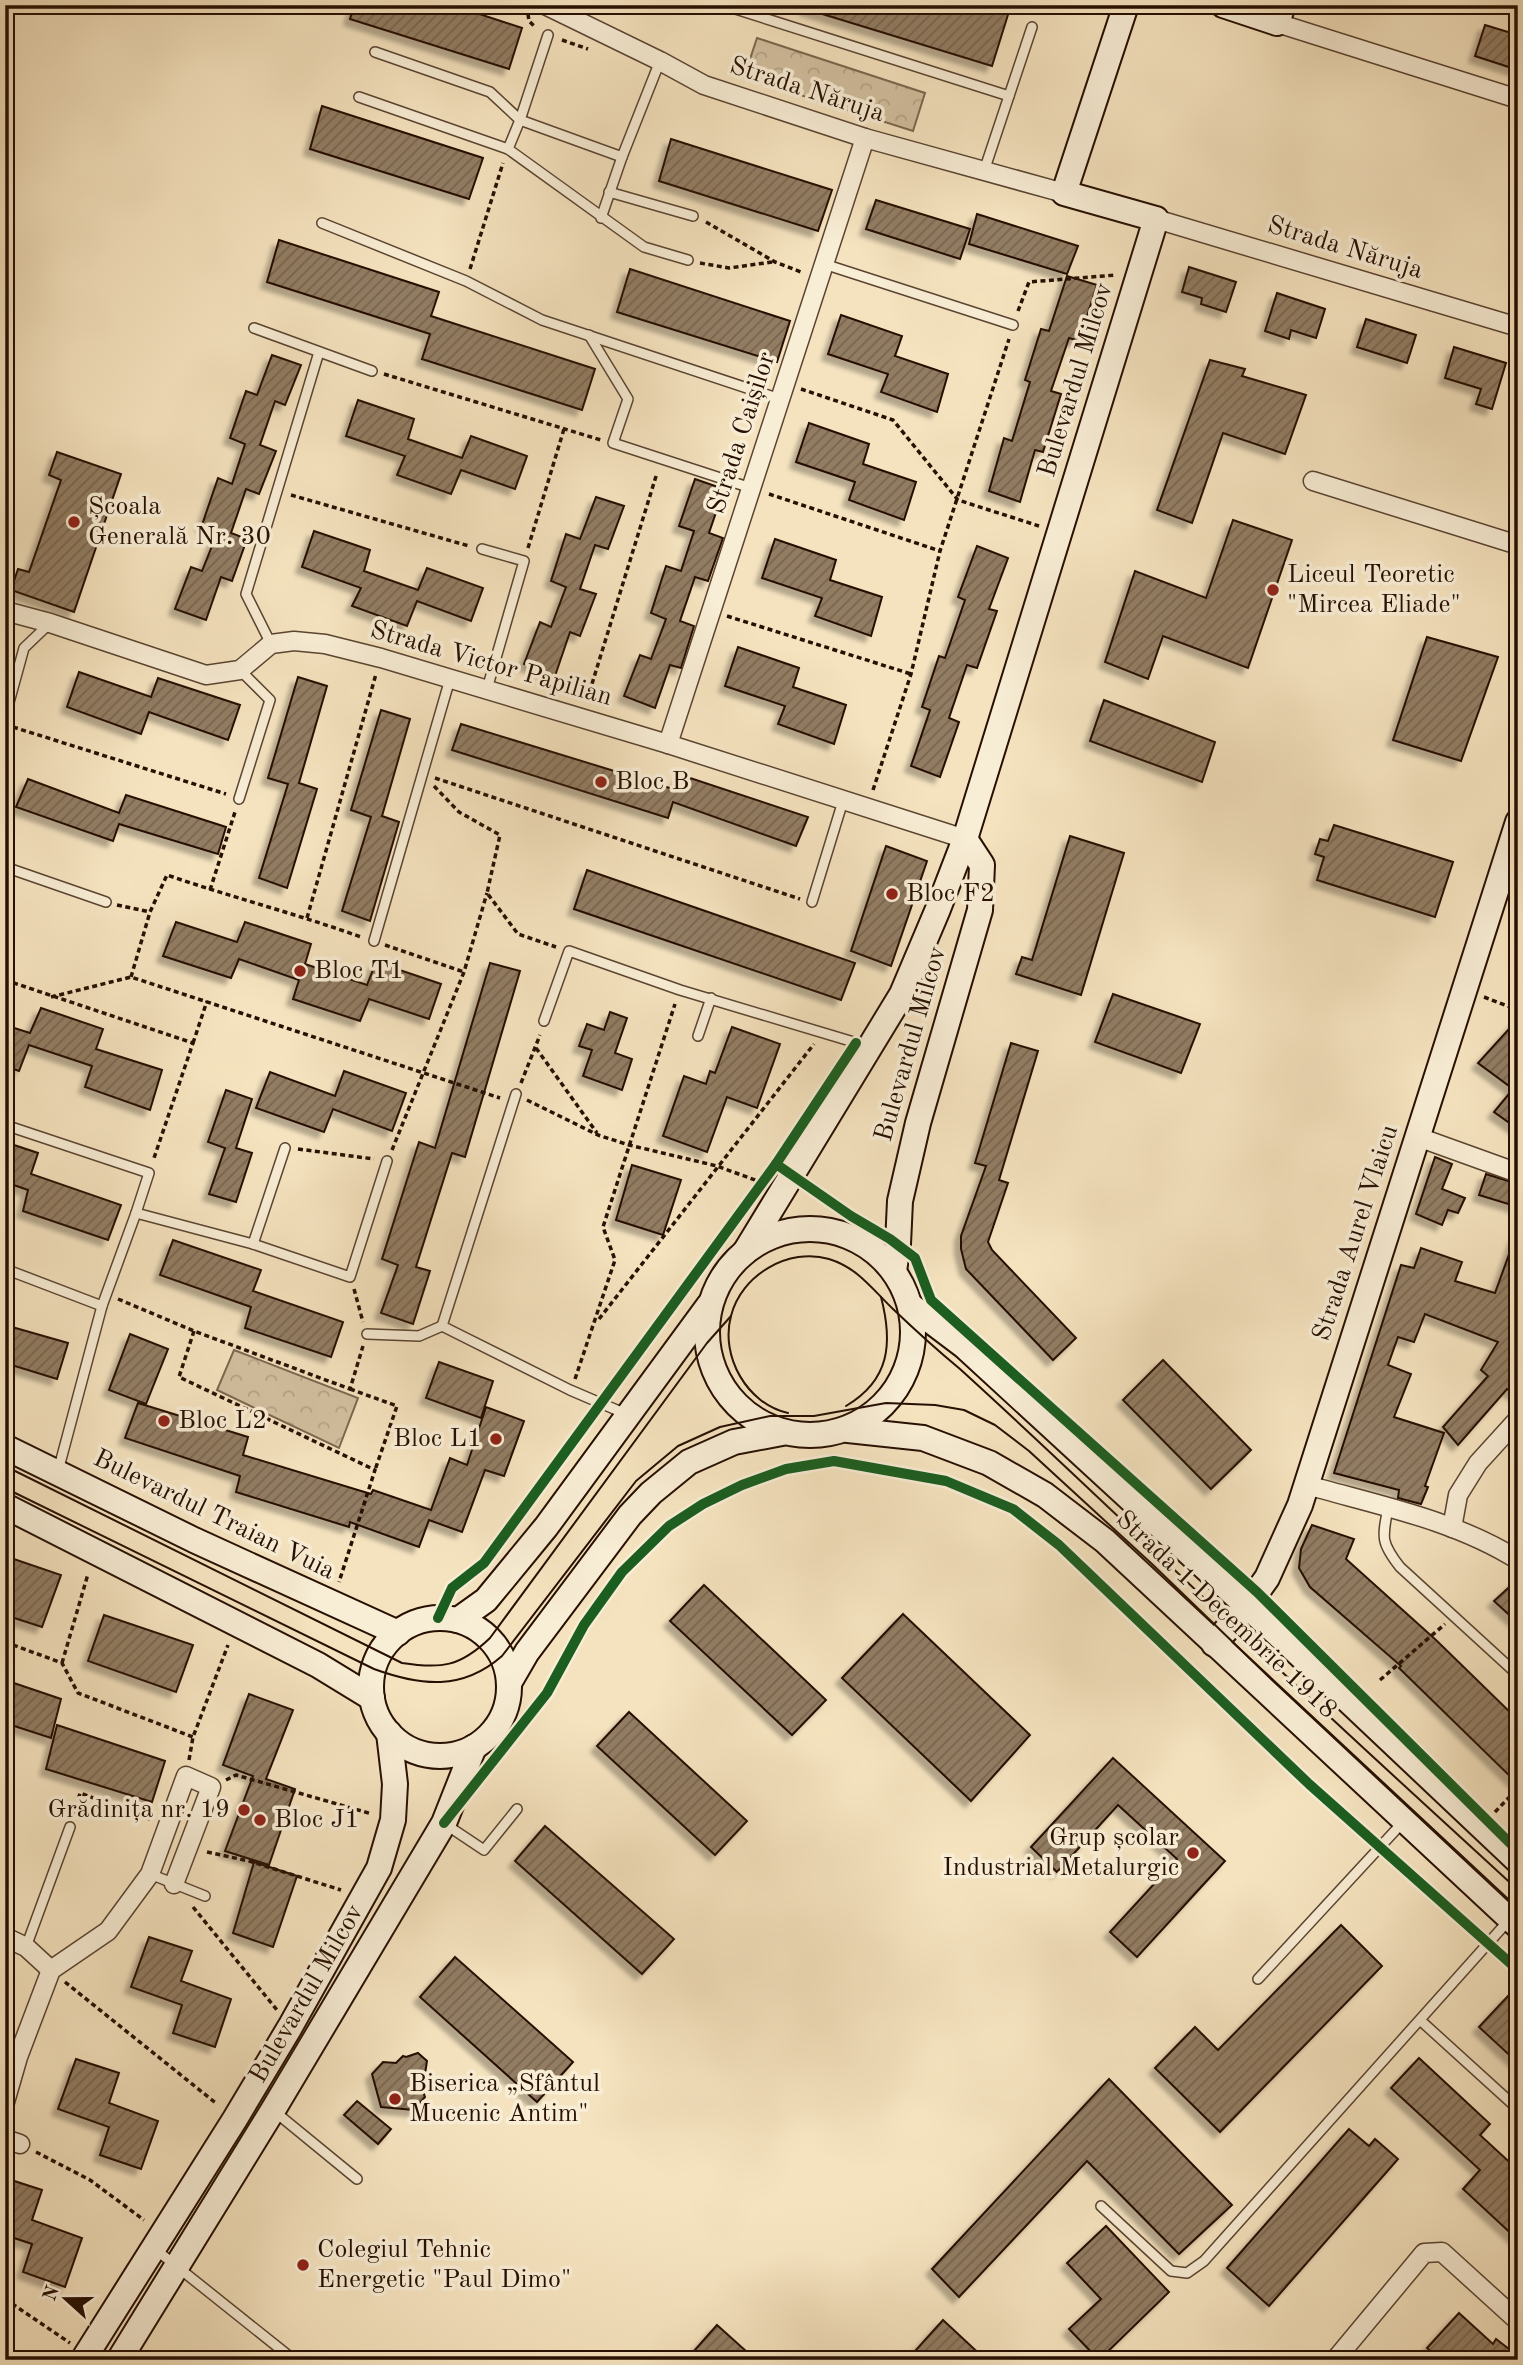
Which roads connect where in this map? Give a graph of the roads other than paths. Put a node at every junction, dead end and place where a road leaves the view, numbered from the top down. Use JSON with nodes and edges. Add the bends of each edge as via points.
{"nodes":[{"id":1,"x":545,"y":5,"type":"edge"},
{"id":2,"x":723,"y":5,"type":"edge"},
{"id":3,"x":1126,"y":5,"type":"edge"},
{"id":4,"x":1223,"y":5,"type":"edge"},
{"id":5,"x":1280,"y":14,"type":"edge"},
{"id":6,"x":1032,"y":27,"type":"dead end"},
{"id":7,"x":548,"y":35,"type":"dead end"},
{"id":8,"x":375,"y":52,"type":"dead end"},
{"id":9,"x":660,"y":61,"type":"junction"},
{"id":10,"x":1009,"y":96,"type":"junction"},
{"id":11,"x":359,"y":97,"type":"dead end"},
{"id":12,"x":1518,"y":99,"type":"edge"},
{"id":13,"x":520,"y":120,"type":"junction"},
{"id":14,"x":865,"y":138,"type":"junction"},
{"id":15,"x":508,"y":149,"type":"junction"},
{"id":16,"x":622,"y":157,"type":"junction"},
{"id":17,"x":984,"y":171,"type":"junction"},
{"id":18,"x":609,"y":192,"type":"junction"},
{"id":19,"x":1064,"y":193,"type":"junction"},
{"id":20,"x":693,"y":216,"type":"road end"},
{"id":21,"x":601,"y":218,"type":"junction"},
{"id":22,"x":1156,"y":219,"type":"junction"},
{"id":23,"x":322,"y":223,"type":"dead end"},
{"id":24,"x":688,"y":260,"type":"road end"},
{"id":25,"x":822,"y":271,"type":"junction"},
{"id":26,"x":1013,"y":326,"type":"road end"},
{"id":27,"x":1518,"y":327,"type":"edge"},
{"id":28,"x":254,"y":328,"type":"dead end"},
{"id":29,"x":589,"y":334,"type":"junction"},
{"id":30,"x":319,"y":352,"type":"junction"},
{"id":31,"x":372,"y":371,"type":"road end"},
{"id":32,"x":783,"y":391,"type":"junction"},
{"id":33,"x":1313,"y":481,"type":"dead end"},
{"id":34,"x":751,"y":488,"type":"junction"},
{"id":35,"x":1518,"y":545,"type":"edge"},
{"id":36,"x":482,"y":549,"type":"road end"},
{"id":37,"x":5,"y":611,"type":"edge"},
{"id":38,"x":50,"y":623,"type":"junction"},
{"id":39,"x":271,"y":644,"type":"junction"},
{"id":40,"x":240,"y":670,"type":"junction"},
{"id":41,"x":450,"y":678,"type":"junction"},
{"id":42,"x":487,"y":689,"type":"junction"},
{"id":43,"x":5,"y":717,"type":"edge"},
{"id":44,"x":668,"y":744,"type":"junction"},
{"id":45,"x":240,"y":799,"type":"road end"},
{"id":46,"x":843,"y":801,"type":"junction"},
{"id":47,"x":1518,"y":822,"type":"edge"},
{"id":48,"x":965,"y":839,"type":"junction"},
{"id":49,"x":5,"y":867,"type":"edge"},
{"id":50,"x":106,"y":902,"type":"road end"},
{"id":51,"x":811,"y":902,"type":"road end"},
{"id":52,"x":374,"y":941,"type":"road end"},
{"id":53,"x":711,"y":998,"type":"junction"},
{"id":54,"x":544,"y":1021,"type":"road end"},
{"id":55,"x":698,"y":1036,"type":"dead end"},
{"id":56,"x":871,"y":1047,"type":"junction"},
{"id":57,"x":514,"y":1098,"type":"road end"},
{"id":58,"x":5,"y":1125,"type":"edge"},
{"id":59,"x":1418,"y":1137,"type":"junction"},
{"id":60,"x":285,"y":1148,"type":"road end"},
{"id":61,"x":387,"y":1161,"type":"road end"},
{"id":62,"x":1518,"y":1172,"type":"edge"},
{"id":63,"x":136,"y":1213,"type":"junction"},
{"id":64,"x":253,"y":1244,"type":"junction"},
{"id":65,"x":745,"y":1252,"type":"junction"},
{"id":66,"x":5,"y":1269,"type":"edge"},
{"id":67,"x":894,"y":1271,"type":"junction"},
{"id":68,"x":712,"y":1301,"type":"junction"},
{"id":69,"x":102,"y":1306,"type":"junction"},
{"id":70,"x":911,"y":1306,"type":"junction"},
{"id":71,"x":442,"y":1326,"type":"junction"},
{"id":72,"x":367,"y":1334,"type":"road end"},
{"id":73,"x":628,"y":1415,"type":"junction"},
{"id":74,"x":1518,"y":1419,"type":"edge"},
{"id":75,"x":848,"y":1430,"type":"junction"},
{"id":76,"x":782,"y":1433,"type":"junction"},
{"id":77,"x":5,"y":1447,"type":"edge"},
{"id":78,"x":57,"y":1472,"type":"junction"},
{"id":79,"x":1307,"y":1485,"type":"junction"},
{"id":80,"x":5,"y":1506,"type":"edge"},
{"id":81,"x":1388,"y":1508,"type":"junction"},
{"id":82,"x":1452,"y":1528,"type":"junction"},
{"id":83,"x":1518,"y":1560,"type":"edge"},
{"id":84,"x":1247,"y":1606,"type":"junction"},
{"id":85,"x":458,"y":1620,"type":"junction"},
{"id":86,"x":398,"y":1633,"type":"junction"},
{"id":87,"x":1214,"y":1643,"type":"junction"},
{"id":88,"x":1518,"y":1675,"type":"edge"},
{"id":89,"x":509,"y":1683,"type":"junction"},
{"id":90,"x":372,"y":1698,"type":"junction"},
{"id":91,"x":389,"y":1733,"type":"junction"},
{"id":92,"x":474,"y":1747,"type":"junction"},
{"id":93,"x":517,"y":1809,"type":"dead end"},
{"id":94,"x":1404,"y":1821,"type":"junction"},
{"id":95,"x":444,"y":1823,"type":"junction"},
{"id":96,"x":70,"y":1827,"type":"road end"},
{"id":97,"x":1518,"y":1861,"type":"edge"},
{"id":98,"x":150,"y":1874,"type":"junction"},
{"id":99,"x":174,"y":1884,"type":"junction"},
{"id":100,"x":205,"y":1896,"type":"dead end"},
{"id":101,"x":1514,"y":1923,"type":"edge"},
{"id":102,"x":5,"y":1937,"type":"edge"},
{"id":103,"x":26,"y":1947,"type":"junction"},
{"id":104,"x":51,"y":1970,"type":"junction"},
{"id":105,"x":1258,"y":1979,"type":"dead end"},
{"id":106,"x":1420,"y":2020,"type":"junction"},
{"id":107,"x":5,"y":2102,"type":"edge"},
{"id":108,"x":1518,"y":2109,"type":"edge"},
{"id":109,"x":273,"y":2110,"type":"junction"},
{"id":110,"x":357,"y":2179,"type":"dead end"},
{"id":111,"x":1101,"y":2206,"type":"dead end"},
{"id":112,"x":159,"y":2241,"type":"junction"},
{"id":113,"x":178,"y":2265,"type":"junction"},
{"id":114,"x":1518,"y":2321,"type":"edge"},
{"id":115,"x":85,"y":2357,"type":"edge"},
{"id":116,"x":119,"y":2360,"type":"edge"},
{"id":117,"x":294,"y":2360,"type":"edge"},
{"id":118,"x":1335,"y":2360,"type":"edge"}],
"edges":[{"from":1,"to":9,"type":"street","name":"Strada Năruja"},
{"from":2,"to":10,"type":"lane"},
{"from":3,"to":19,"type":"main road"},
{"from":4,"to":5,"type":"main road"},
{"from":5,"to":12,"type":"street"},
{"from":6,"to":10,"type":"lane"},
{"from":7,"to":13,"type":"lane"},
{"from":8,"to":13,"type":"lane","via":[[489,92]]},
{"from":9,"to":14,"type":"street","name":"Strada Năruja","via":[[704,85]]},
{"from":9,"to":16,"type":"lane"},
{"from":10,"to":17,"type":"lane"},
{"from":11,"to":15,"type":"lane"},
{"from":13,"to":15,"type":"lane"},
{"from":13,"to":16,"type":"lane"},
{"from":14,"to":17,"type":"street","name":"Strada Năruja"},
{"from":14,"to":25,"type":"street","name":"Strada Caișilor"},
{"from":15,"to":21,"type":"lane"},
{"from":16,"to":18,"type":"lane"},
{"from":17,"to":19,"type":"street","name":"Strada Năruja"},
{"from":18,"to":20,"type":"lane"},
{"from":18,"to":21,"type":"lane"},
{"from":19,"to":22,"type":"main road"},
{"from":21,"to":24,"type":"lane","via":[[644,247]]},
{"from":22,"to":27,"type":"street","name":"Strada Năruja"},
{"from":22,"to":48,"type":"main road","name":"Bulevardul Milcov"},
{"from":23,"to":29,"type":"lane","via":[[466,281],[541,320]]},
{"from":25,"to":26,"type":"lane"},
{"from":25,"to":32,"type":"street","name":"Strada Caișilor"},
{"from":28,"to":30,"type":"lane"},
{"from":29,"to":32,"type":"lane"},
{"from":29,"to":34,"type":"lane","via":[[628,399],[614,443]]},
{"from":30,"to":31,"type":"lane"},
{"from":30,"to":39,"type":"lane","via":[[246,594]]},
{"from":32,"to":34,"type":"street","name":"Strada Caișilor"},
{"from":33,"to":35,"type":"street"},
{"from":34,"to":44,"type":"street","name":"Strada Caișilor"},
{"from":36,"to":42,"type":"lane","via":[[524,561]]},
{"from":37,"to":38,"type":"street"},
{"from":38,"to":40,"type":"street","via":[[206,676]]},
{"from":38,"to":43,"type":"lane","via":[[24,648]]},
{"from":39,"to":40,"type":"street"},
{"from":39,"to":41,"type":"street","name":"Strada Victor Papilian","via":[[325,644]]},
{"from":40,"to":45,"type":"lane","via":[[270,700]]},
{"from":41,"to":42,"type":"street","name":"Strada Victor Papilian"},
{"from":41,"to":52,"type":"lane"},
{"from":42,"to":44,"type":"street","name":"Strada Victor Papilian"},
{"from":44,"to":46,"type":"street","name":"Strada Victor Papilian"},
{"from":46,"to":48,"type":"street","name":"Strada Victor Papilian"},
{"from":46,"to":51,"type":"lane"},
{"from":47,"to":59,"type":"main road","name":"Strada Aurel Vlaicu"},
{"from":48,"to":56,"type":"main road","name":"Bulevardul Milcov","via":[[902,994]]},
{"from":48,"to":67,"type":"main road","name":"Bulevardul Milcov","via":[[982,865],[980,910],[918,1123],[900,1201]]},
{"from":49,"to":50,"type":"lane"},
{"from":53,"to":54,"type":"lane","via":[[569,951]]},
{"from":53,"to":55,"type":"lane"},
{"from":53,"to":56,"type":"lane"},
{"from":56,"to":65,"type":"main road","name":"Bulevardul Milcov","via":[[778,1182]]},
{"from":57,"to":71,"type":"lane"},
{"from":58,"to":63,"type":"lane","via":[[149,1173]]},
{"from":59,"to":62,"type":"street"},
{"from":59,"to":79,"type":"main road","name":"Strada Aurel Vlaicu"},
{"from":60,"to":64,"type":"lane"},
{"from":61,"to":64,"type":"lane","via":[[350,1277]]},
{"from":63,"to":64,"type":"lane"},
{"from":63,"to":69,"type":"lane"},
{"from":65,"to":67,"type":"main road","via":[[788,1231],[836,1231],[878,1253]]},
{"from":65,"to":68,"type":"main road","via":[[727,1272]]},
{"from":66,"to":69,"type":"lane"},
{"from":67,"to":70,"type":"main road"},
{"from":68,"to":73,"type":"main road"},
{"from":68,"to":76,"type":"main road","via":[[707,1343],[721,1386],[751,1419]]},
{"from":69,"to":78,"type":"lane"},
{"from":70,"to":75,"type":"main road","via":[[911,1356],[902,1381],[869,1419]]},
{"from":70,"to":84,"type":"main road","name":"Strada 1 Decembrie 1918","via":[[964,1346]]},
{"from":71,"to":72,"type":"lane","via":[[419,1336]]},
{"from":71,"to":73,"type":"lane"},
{"from":73,"to":85,"type":"main road","via":[[512,1569],[486,1600]]},
{"from":74,"to":82,"type":"street","via":[[1478,1463],[1458,1495]]},
{"from":75,"to":76,"type":"main road"},
{"from":75,"to":87,"type":"main road","name":"Strada 1 Decembrie 1918","via":[[923,1438],[989,1463],[1045,1495],[1105,1541]]},
{"from":76,"to":89,"type":"main road","via":[[734,1442],[689,1462],[652,1493],[630,1515],[527,1652]]},
{"from":77,"to":78,"type":"main road","name":"Bulevardul Traian Vuia"},
{"from":78,"to":86,"type":"main road","name":"Bulevardul Traian Vuia"},
{"from":79,"to":81,"type":"street"},
{"from":79,"to":84,"type":"main road","name":"Strada Aurel Vlaicu","via":[[1267,1578]]},
{"from":80,"to":90,"type":"main road","via":[[318,1665]]},
{"from":81,"to":82,"type":"street"},
{"from":81,"to":88,"type":"lane","via":[[1385,1547],[1400,1567]]},
{"from":82,"to":83,"type":"street"},
{"from":84,"to":87,"type":"main road","name":"Strada Aurel Vlaicu"},
{"from":84,"to":97,"type":"main road","name":"Strada 1 Decembrie 1918"},
{"from":85,"to":86,"type":"main road","via":[[417,1622]]},
{"from":85,"to":89,"type":"main road","via":[[489,1638],[502,1656]]},
{"from":86,"to":90,"type":"main road","via":[[381,1652],[374,1669]]},
{"from":87,"to":94,"type":"main road","name":"Strada 1 Decembrie 1918"},
{"from":89,"to":92,"type":"main road","via":[[500,1721]]},
{"from":90,"to":91,"type":"main road"},
{"from":91,"to":92,"type":"main road","via":[[407,1747],[429,1755],[452,1755]]},
{"from":91,"to":112,"type":"main road","name":"Bulevardul Milcov","via":[[395,1784],[393,1820],[379,1868],[290,2027]]},
{"from":92,"to":95,"type":"main road","name":"Bulevardul Milcov"},
{"from":93,"to":95,"type":"lane","via":[[484,1850]]},
{"from":94,"to":101,"type":"main road","name":"Strada 1 Decembrie 1918"},
{"from":94,"to":105,"type":"lane"},
{"from":95,"to":109,"type":"main road","name":"Bulevardul Milcov"},
{"from":96,"to":103,"type":"lane"},
{"from":98,"to":99,"type":"lane"},
{"from":98,"to":99,"type":"street","via":[[186,1776],[211,1787]]},
{"from":98,"to":104,"type":"street","via":[[108,1931]]},
{"from":99,"to":100,"type":"lane"},
{"from":101,"to":106,"type":"lane"},
{"from":102,"to":103,"type":"street"},
{"from":103,"to":104,"type":"street"},
{"from":104,"to":107,"type":"street"},
{"from":106,"to":108,"type":"lane"},
{"from":106,"to":111,"type":"lane","via":[[1204,2262],[1187,2273],[1171,2271]]},
{"from":109,"to":110,"type":"lane"},
{"from":109,"to":113,"type":"main road","name":"Bulevardul Milcov"},
{"from":112,"to":113,"type":"lane"},
{"from":112,"to":115,"type":"main road","name":"Bulevardul Milcov"},
{"from":113,"to":116,"type":"main road","name":"Bulevardul Milcov"},
{"from":113,"to":117,"type":"lane"},
{"from":114,"to":118,"type":"street","via":[[1442,2252],[1424,2253]]}]}
